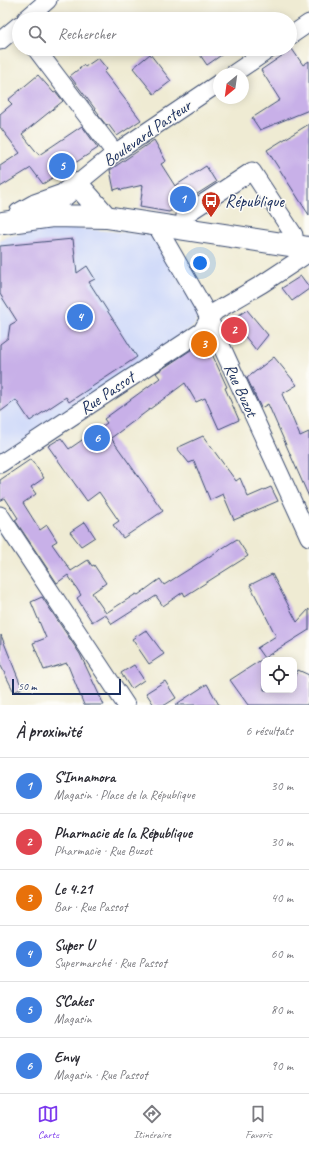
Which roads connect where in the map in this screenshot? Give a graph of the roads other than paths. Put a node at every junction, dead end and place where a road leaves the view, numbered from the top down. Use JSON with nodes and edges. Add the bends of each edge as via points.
{"nodes":[{"id":1,"x":48,"y":0,"type":"edge"},
{"id":2,"x":34,"y":12,"type":"edge"},
{"id":3,"x":309,"y":23,"type":"edge"},
{"id":4,"x":12,"y":31,"type":"edge"},
{"id":5,"x":297,"y":31,"type":"edge"},
{"id":6,"x":0,"y":41,"type":"edge"},
{"id":7,"x":41,"y":56,"type":"edge"},
{"id":8,"x":260,"y":56,"type":"edge"},
{"id":9,"x":242,"y":68,"type":"edge"},
{"id":10,"x":213,"y":87,"type":"edge"},
{"id":11,"x":115,"y":153,"type":"junction"},
{"id":12,"x":77,"y":184,"type":"junction"},
{"id":13,"x":106,"y":217,"type":"junction"},
{"id":14,"x":2,"y":225,"type":"edge"},
{"id":15,"x":156,"y":225,"type":"junction"},
{"id":16,"x":184,"y":229,"type":"junction"},
{"id":17,"x":304,"y":249,"type":"edge"},
{"id":18,"x":209,"y":318,"type":"junction"},
{"id":19,"x":0,"y":464,"type":"edge"},
{"id":20,"x":0,"y":515,"type":"edge"},
{"id":21,"x":309,"y":537,"type":"edge"},
{"id":22,"x":126,"y":705,"type":"edge"}],
"edges":[{"from":1,"to":2,"type":"street"},
{"from":3,"to":5,"type":"street"},
{"from":4,"to":6,"type":"street"},
{"from":7,"to":11,"type":"street"},
{"from":8,"to":9,"type":"street"},
{"from":10,"to":11,"type":"street","name":"Boulevard Pasteur"},
{"from":11,"to":12,"type":"street","name":"Boulevard Pasteur"},
{"from":12,"to":13,"type":"street"},
{"from":12,"to":14,"type":"street","via":[[64,195],[36,205]]},
{"from":13,"to":14,"type":"street","via":[[52,216]]},
{"from":13,"to":15,"type":"street"},
{"from":15,"to":16,"type":"street"},
{"from":15,"to":18,"type":"street","name":"Rue Buzot"},
{"from":16,"to":17,"type":"street"},
{"from":16,"to":17,"type":"street","via":[[185,215],[252,171]]},
{"from":17,"to":18,"type":"street","name":"Rue Passot","via":[[262,284],[216,311]]},
{"from":18,"to":19,"type":"street","name":"Rue Passot","via":[[202,330]]},
{"from":18,"to":21,"type":"street","name":"Rue Buzot"},
{"from":20,"to":22,"type":"street"}]}
